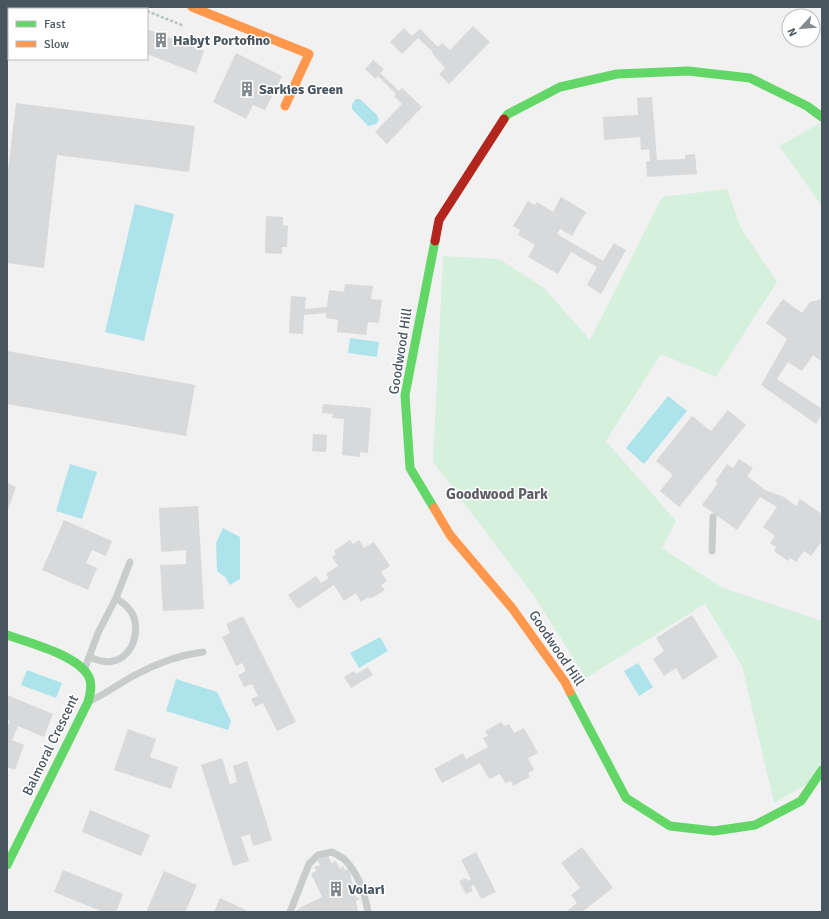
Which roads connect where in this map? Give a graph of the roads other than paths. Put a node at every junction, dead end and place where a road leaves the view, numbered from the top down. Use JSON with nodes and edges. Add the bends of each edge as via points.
{"nodes":[{"id":1,"x":192,"y":7,"type":"edge"},
{"id":2,"x":284,"y":106,"type":"dead end"},
{"id":3,"x":822,"y":117,"type":"edge"},
{"id":4,"x":713,"y":517,"type":"dead end"},
{"id":5,"x":712,"y":551,"type":"dead end"},
{"id":6,"x":130,"y":562,"type":"dead end"},
{"id":7,"x":116,"y":598,"type":"junction"},
{"id":8,"x":7,"y":636,"type":"edge"},
{"id":9,"x":203,"y":652,"type":"dead end"},
{"id":10,"x":89,"y":657,"type":"junction"},
{"id":11,"x":84,"y":670,"type":"junction"},
{"id":12,"x":88,"y":702,"type":"junction"},
{"id":13,"x":822,"y":770,"type":"edge"},
{"id":14,"x":7,"y":865,"type":"edge"},
{"id":15,"x":290,"y":912,"type":"edge"},
{"id":16,"x":368,"y":912,"type":"edge"}],
"edges":[{"from":1,"to":2,"type":"street","via":[[309,54]]},
{"from":3,"to":13,"type":"street","name":"Goodwood Hill","via":[[807,106],[750,78],[688,71],[617,74],[560,87],[508,114],[439,220],[405,395],[410,468],[450,535],[512,608],[565,682],[626,798],[670,826],[714,830],[756,825],[801,801]]},
{"from":4,"to":5,"type":"lane"},
{"from":6,"to":7,"type":"lane"},
{"from":7,"to":10,"type":"lane"},
{"from":7,"to":10,"type":"lane","via":[[129,608],[134,618],[136,633],[132,646],[125,655],[114,661],[101,661]]},
{"from":8,"to":11,"type":"street","via":[[73,660]]},
{"from":9,"to":12,"type":"lane","via":[[184,654],[161,662]]},
{"from":10,"to":11,"type":"lane"},
{"from":11,"to":12,"type":"street","name":"Balmoral Crescent","via":[[89,676],[91,687]]},
{"from":12,"to":14,"type":"street","name":"Balmoral Crescent"},
{"from":15,"to":16,"type":"lane","via":[[309,864],[318,855],[332,852],[344,859],[353,870]]}]}
